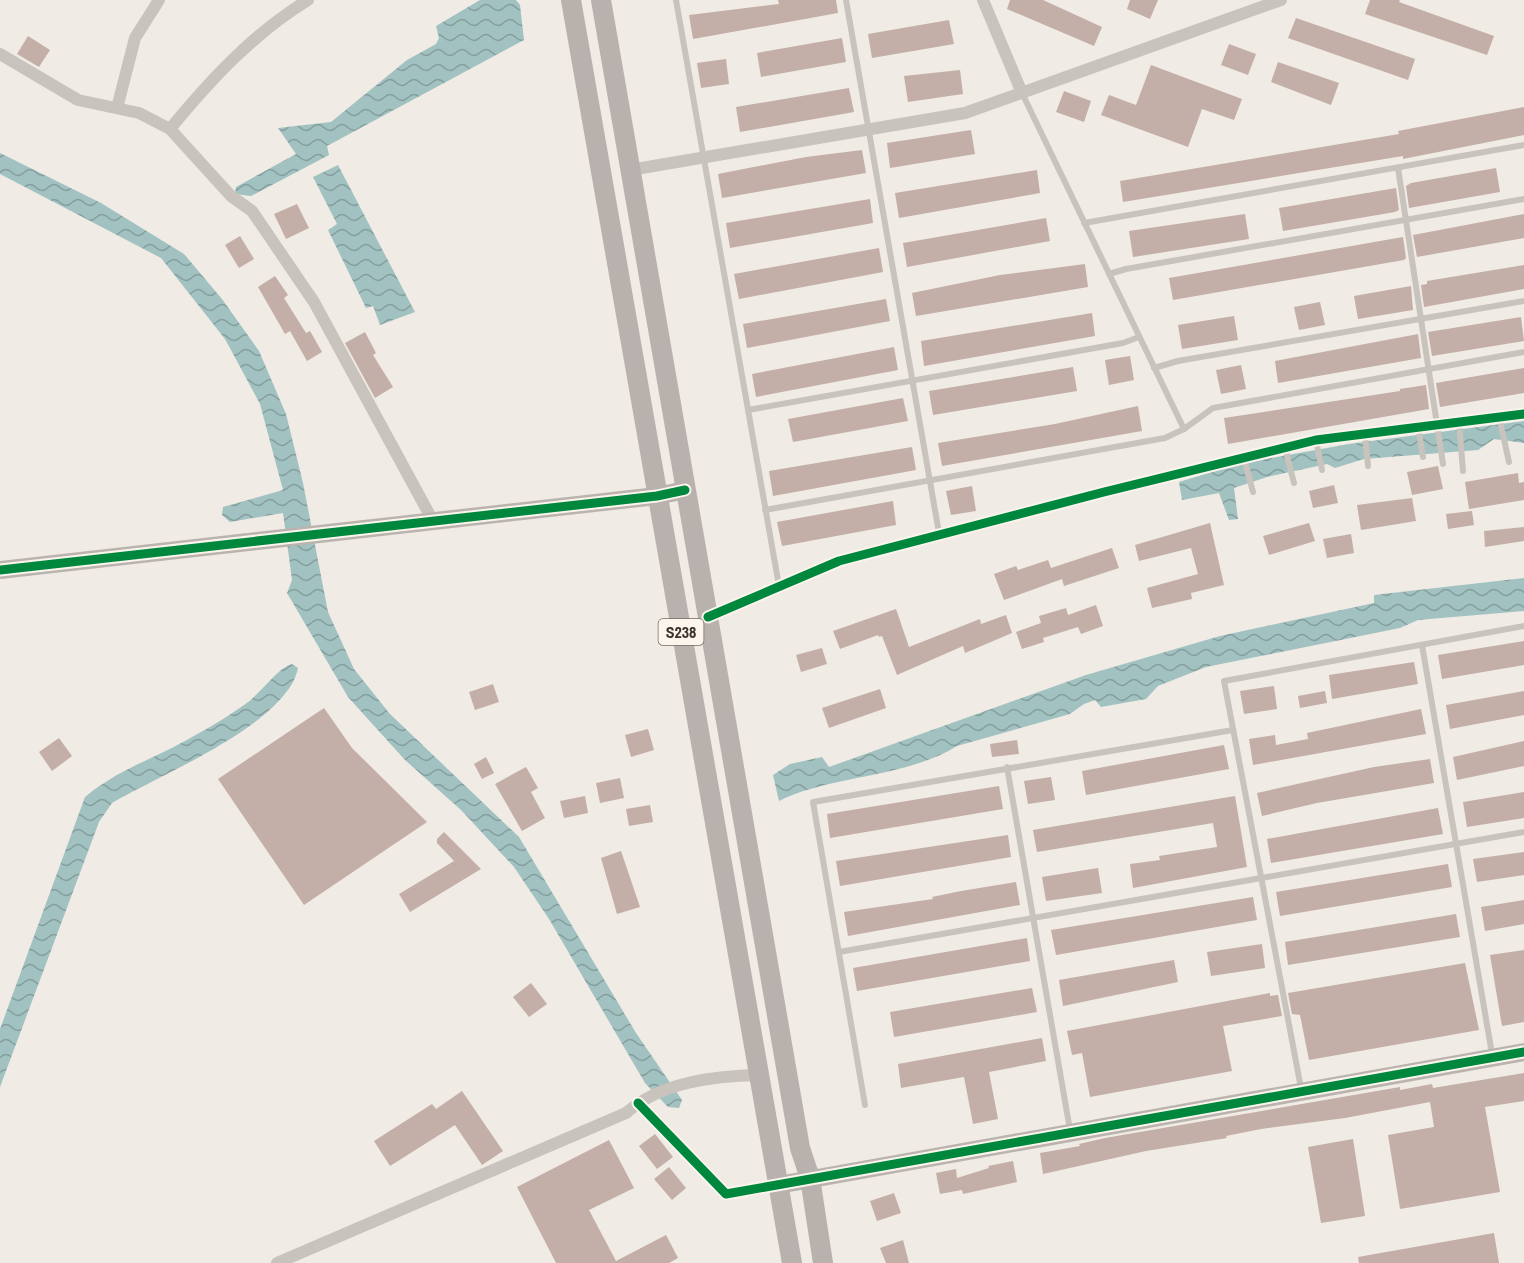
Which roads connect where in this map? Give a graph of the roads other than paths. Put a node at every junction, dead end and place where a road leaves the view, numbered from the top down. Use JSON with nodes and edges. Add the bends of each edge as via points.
{"nodes":[{"id":1,"x":159,"y":0,"type":"edge"},
{"id":2,"x":308,"y":0,"type":"edge"},
{"id":3,"x":571,"y":0,"type":"edge"},
{"id":4,"x":601,"y":0,"type":"edge"},
{"id":5,"x":676,"y":0,"type":"edge"},
{"id":6,"x":846,"y":0,"type":"edge"},
{"id":7,"x":983,"y":0,"type":"edge"},
{"id":8,"x":1281,"y":0,"type":"edge"},
{"id":9,"x":0,"y":54,"type":"edge"},
{"id":10,"x":1022,"y":93,"type":"junction"},
{"id":11,"x":117,"y":108,"type":"junction"},
{"id":12,"x":170,"y":129,"type":"junction"},
{"id":13,"x":869,"y":129,"type":"junction"},
{"id":14,"x":1524,"y":145,"type":"edge"},
{"id":15,"x":704,"y":157,"type":"junction"},
{"id":16,"x":1398,"y":168,"type":"junction"},
{"id":17,"x":630,"y":170,"type":"junction"},
{"id":18,"x":1524,"y":200,"type":"edge"},
{"id":19,"x":1406,"y":221,"type":"junction"},
{"id":20,"x":1084,"y":223,"type":"junction"},
{"id":21,"x":1109,"y":274,"type":"junction"},
{"id":22,"x":1524,"y":301,"type":"edge"},
{"id":23,"x":1422,"y":318,"type":"junction"},
{"id":24,"x":1139,"y":337,"type":"junction"},
{"id":25,"x":1524,"y":352,"type":"edge"},
{"id":26,"x":1154,"y":368,"type":"junction"},
{"id":27,"x":1430,"y":368,"type":"junction"},
{"id":28,"x":913,"y":380,"type":"junction"},
{"id":29,"x":748,"y":410,"type":"junction"},
{"id":30,"x":1524,"y":414,"type":"edge"},
{"id":31,"x":1499,"y":417,"type":"junction"},
{"id":32,"x":1459,"y":422,"type":"junction"},
{"id":33,"x":1439,"y":425,"type":"junction"},
{"id":34,"x":1418,"y":427,"type":"junction"},
{"id":35,"x":1184,"y":429,"type":"junction"},
{"id":36,"x":1365,"y":434,"type":"junction"},
{"id":37,"x":1316,"y":440,"type":"junction"},
{"id":38,"x":1285,"y":448,"type":"junction"},
{"id":39,"x":1244,"y":458,"type":"junction"},
{"id":40,"x":1423,"y":458,"type":"dead end"},
{"id":41,"x":1509,"y":462,"type":"dead end"},
{"id":42,"x":1443,"y":464,"type":"dead end"},
{"id":43,"x":1368,"y":466,"type":"dead end"},
{"id":44,"x":1322,"y":470,"type":"dead end"},
{"id":45,"x":1463,"y":471,"type":"dead end"},
{"id":46,"x":930,"y":479,"type":"junction"},
{"id":47,"x":1294,"y":483,"type":"dead end"},
{"id":48,"x":685,"y":490,"type":"junction"},
{"id":49,"x":1253,"y":492,"type":"dead end"},
{"id":50,"x":657,"y":496,"type":"junction"},
{"id":51,"x":765,"y":510,"type":"junction"},
{"id":52,"x":433,"y":521,"type":"junction"},
{"id":53,"x":939,"y":533,"type":"junction"},
{"id":54,"x":0,"y":570,"type":"edge"},
{"id":55,"x":779,"y":586,"type":"junction"},
{"id":56,"x":708,"y":617,"type":"junction"},
{"id":57,"x":1524,"y":626,"type":"edge"},
{"id":58,"x":1422,"y":645,"type":"junction"},
{"id":59,"x":1233,"y":730,"type":"junction"},
{"id":60,"x":1007,"y":767,"type":"junction"},
{"id":61,"x":1524,"y":832,"type":"edge"},
{"id":62,"x":1456,"y":844,"type":"junction"},
{"id":63,"x":1262,"y":878,"type":"junction"},
{"id":64,"x":1033,"y":918,"type":"junction"},
{"id":65,"x":839,"y":951,"type":"junction"},
{"id":66,"x":1524,"y":1053,"type":"edge"},
{"id":67,"x":1492,"y":1058,"type":"junction"},
{"id":68,"x":759,"y":1076,"type":"junction"},
{"id":69,"x":1302,"y":1090,"type":"junction"},
{"id":70,"x":638,"y":1102,"type":"junction"},
{"id":71,"x":865,"y":1105,"type":"dead end"},
{"id":72,"x":1070,"y":1133,"type":"junction"},
{"id":73,"x":810,"y":1178,"type":"junction"},
{"id":74,"x":778,"y":1185,"type":"junction"},
{"id":75,"x":277,"y":1263,"type":"edge"},
{"id":76,"x":792,"y":1263,"type":"edge"},
{"id":77,"x":823,"y":1263,"type":"edge"}],
"edges":[{"from":1,"to":11,"type":"street","via":[[135,38]]},
{"from":2,"to":12,"type":"street","via":[[244,47],[208,82]]},
{"from":3,"to":50,"type":"main road","number":"S238"},
{"from":4,"to":17,"type":"main road","number":"S238"},
{"from":5,"to":15,"type":"lane"},
{"from":6,"to":13,"type":"lane"},
{"from":7,"to":10,"type":"street"},
{"from":8,"to":10,"type":"street"},
{"from":9,"to":11,"type":"street","via":[[78,100]]},
{"from":10,"to":13,"type":"street","via":[[965,112]]},
{"from":10,"to":20,"type":"lane"},
{"from":11,"to":12,"type":"street","via":[[139,113]]},
{"from":12,"to":52,"type":"street","via":[[217,182],[252,211],[314,302]]},
{"from":13,"to":15,"type":"street"},
{"from":13,"to":28,"type":"lane"},
{"from":14,"to":16,"type":"lane"},
{"from":15,"to":17,"type":"street"},
{"from":15,"to":29,"type":"lane"},
{"from":16,"to":19,"type":"lane"},
{"from":16,"to":20,"type":"lane"},
{"from":17,"to":48,"type":"main road","number":"S238"},
{"from":18,"to":19,"type":"lane"},
{"from":19,"to":21,"type":"lane"},
{"from":19,"to":23,"type":"lane"},
{"from":20,"to":21,"type":"lane"},
{"from":21,"to":24,"type":"lane"},
{"from":22,"to":23,"type":"lane"},
{"from":23,"to":26,"type":"lane"},
{"from":23,"to":27,"type":"lane"},
{"from":24,"to":26,"type":"lane"},
{"from":24,"to":28,"type":"lane"},
{"from":25,"to":27,"type":"lane"},
{"from":26,"to":35,"type":"lane"},
{"from":27,"to":33,"type":"lane"},
{"from":27,"to":35,"type":"lane","via":[[1213,408]]},
{"from":28,"to":29,"type":"lane"},
{"from":28,"to":46,"type":"lane"},
{"from":29,"to":51,"type":"lane"},
{"from":30,"to":31,"type":"street"},
{"from":31,"to":32,"type":"street"},
{"from":31,"to":41,"type":"lane"},
{"from":32,"to":33,"type":"street"},
{"from":32,"to":45,"type":"lane"},
{"from":33,"to":34,"type":"street"},
{"from":33,"to":42,"type":"lane"},
{"from":34,"to":36,"type":"street"},
{"from":34,"to":40,"type":"lane"},
{"from":35,"to":46,"type":"lane","via":[[1165,438]]},
{"from":36,"to":37,"type":"street"},
{"from":36,"to":43,"type":"lane"},
{"from":37,"to":38,"type":"street"},
{"from":37,"to":44,"type":"lane"},
{"from":38,"to":39,"type":"street"},
{"from":38,"to":47,"type":"lane"},
{"from":39,"to":49,"type":"lane"},
{"from":39,"to":53,"type":"street"},
{"from":46,"to":51,"type":"lane"},
{"from":46,"to":53,"type":"lane"},
{"from":48,"to":50,"type":"street"},
{"from":48,"to":56,"type":"main road","number":"S238"},
{"from":50,"to":52,"type":"street"},
{"from":50,"to":68,"type":"main road","number":"S238"},
{"from":51,"to":55,"type":"lane"},
{"from":52,"to":54,"type":"street"},
{"from":53,"to":55,"type":"street","via":[[838,561]]},
{"from":55,"to":56,"type":"street"},
{"from":56,"to":73,"type":"main road","number":"S238","via":[[801,1148]]},
{"from":57,"to":58,"type":"lane"},
{"from":58,"to":59,"type":"lane","via":[[1224,681]]},
{"from":58,"to":62,"type":"lane"},
{"from":59,"to":60,"type":"lane"},
{"from":59,"to":63,"type":"lane"},
{"from":60,"to":64,"type":"lane"},
{"from":60,"to":65,"type":"lane","via":[[813,802]]},
{"from":61,"to":62,"type":"lane"},
{"from":62,"to":63,"type":"lane"},
{"from":62,"to":67,"type":"lane"},
{"from":63,"to":64,"type":"lane"},
{"from":63,"to":69,"type":"lane"},
{"from":64,"to":65,"type":"lane"},
{"from":64,"to":72,"type":"lane"},
{"from":65,"to":71,"type":"lane"},
{"from":66,"to":67,"type":"street"},
{"from":67,"to":69,"type":"street"},
{"from":68,"to":70,"type":"street","via":[[722,1076]]},
{"from":68,"to":74,"type":"main road","number":"S238"},
{"from":69,"to":72,"type":"street"},
{"from":70,"to":74,"type":"street","via":[[726,1194]]},
{"from":70,"to":75,"type":"street","via":[[626,1113]]},
{"from":72,"to":73,"type":"street"},
{"from":73,"to":74,"type":"street"},
{"from":73,"to":77,"type":"main road","number":"S238"},
{"from":74,"to":76,"type":"main road","number":"S238"}]}
